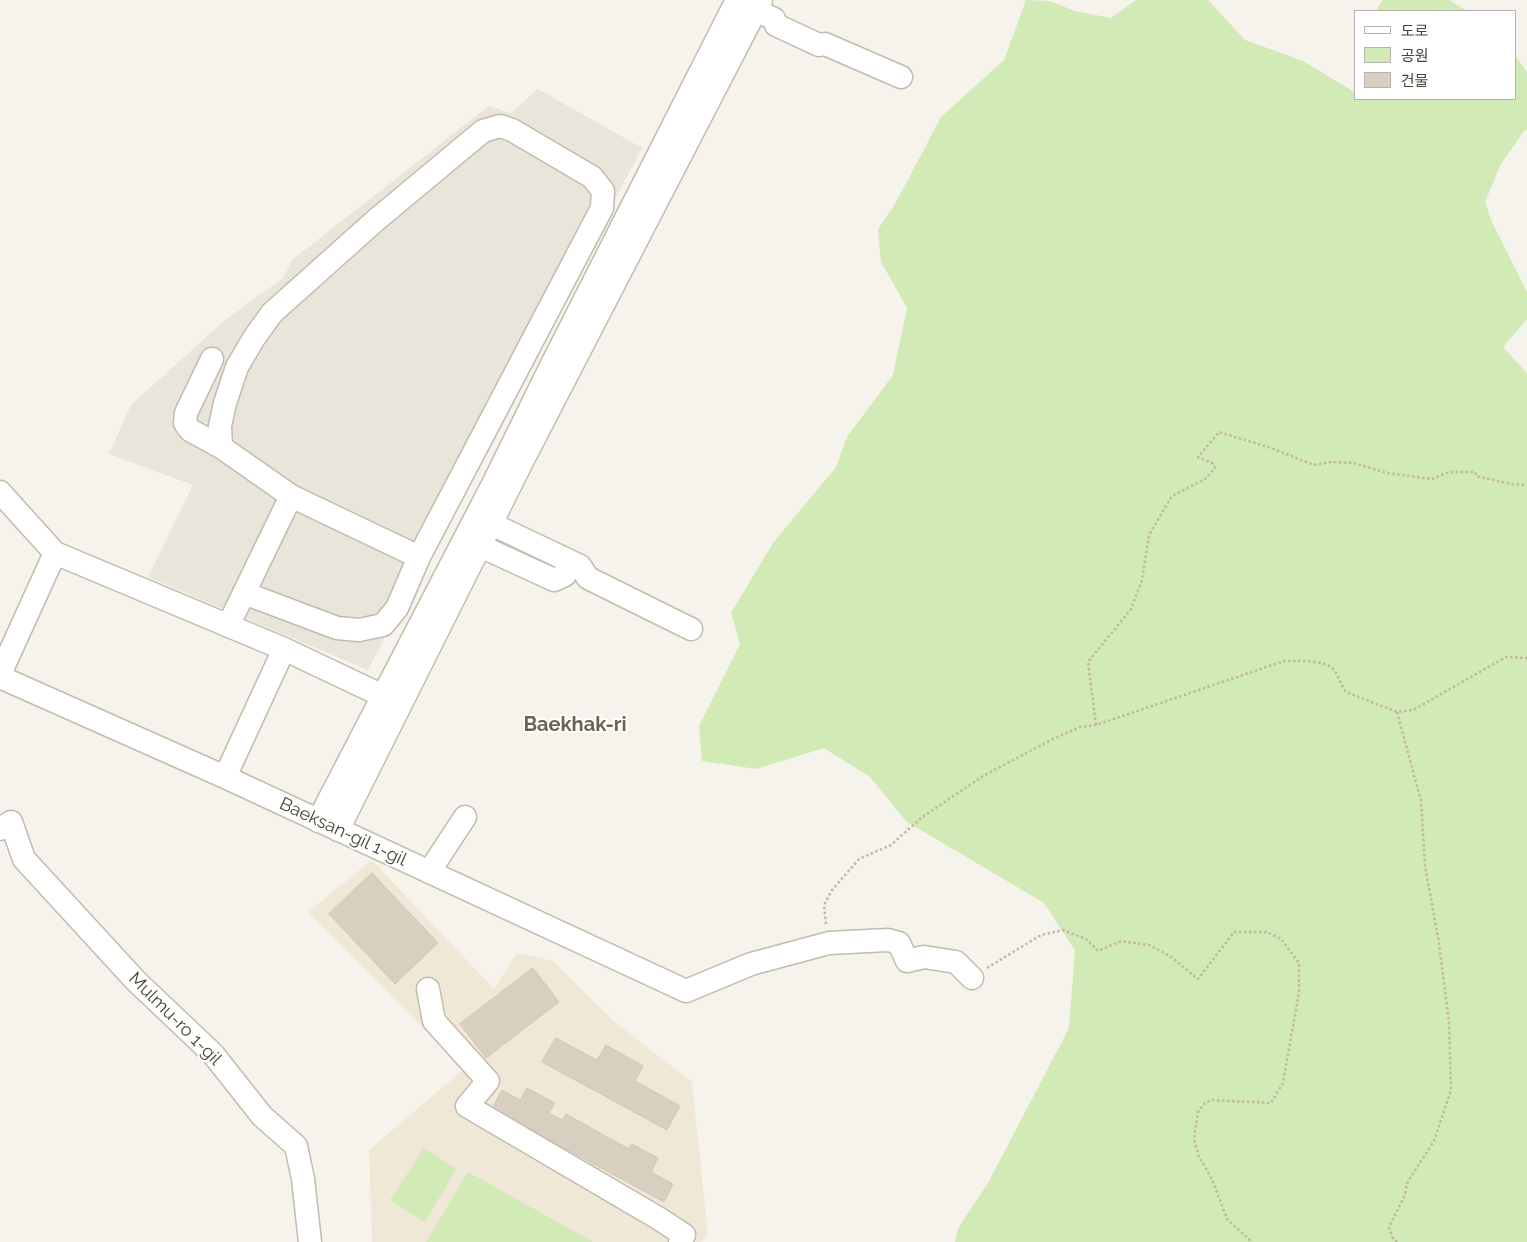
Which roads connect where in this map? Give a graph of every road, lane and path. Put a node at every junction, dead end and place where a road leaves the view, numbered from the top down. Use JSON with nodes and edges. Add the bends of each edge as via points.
{"nodes":[{"id":1,"x":753,"y":6,"type":"edge"},
{"id":2,"x":901,"y":77,"type":"dead end"},
{"id":3,"x":212,"y":359,"type":"dead end"},
{"id":4,"x":221,"y":447,"type":"junction"},
{"id":5,"x":1527,"y":485,"type":"edge"},
{"id":6,"x":0,"y":492,"type":"edge"},
{"id":7,"x":291,"y":496,"type":"junction"},
{"id":8,"x":477,"y":532,"type":"junction"},
{"id":9,"x":55,"y":553,"type":"junction"},
{"id":10,"x":419,"y":557,"type":"junction"},
{"id":11,"x":588,"y":578,"type":"junction"},
{"id":12,"x":244,"y":593,"type":"junction"},
{"id":13,"x":228,"y":626,"type":"junction"},
{"id":14,"x":691,"y":630,"type":"dead end"},
{"id":15,"x":284,"y":649,"type":"junction"},
{"id":16,"x":1527,"y":658,"type":"edge"},
{"id":17,"x":0,"y":676,"type":"edge"},
{"id":18,"x":383,"y":696,"type":"junction"},
{"id":19,"x":1397,"y":712,"type":"junction"},
{"id":20,"x":1096,"y":725,"type":"junction"},
{"id":21,"x":225,"y":777,"type":"junction"},
{"id":22,"x":465,"y":817,"type":"dead end"},
{"id":23,"x":328,"y":825,"type":"junction"},
{"id":24,"x":0,"y":829,"type":"edge"},
{"id":25,"x":429,"y":872,"type":"junction"},
{"id":26,"x":829,"y":943,"type":"junction"},
{"id":27,"x":972,"y":978,"type":"joint"},
{"id":28,"x":428,"y":989,"type":"dead end"},
{"id":29,"x":310,"y":1242,"type":"edge"},
{"id":30,"x":680,"y":1242,"type":"edge"},
{"id":31,"x":1252,"y":1242,"type":"edge"},
{"id":32,"x":1397,"y":1242,"type":"edge"}],
"edges":[{"from":1,"to":2,"type":"street","via":[[776,25]]},
{"from":1,"to":8,"type":"street"},
{"from":3,"to":4,"type":"street","via":[[186,413],[185,423],[190,430]]},
{"from":4,"to":7,"type":"street"},
{"from":4,"to":10,"type":"street","via":[[220,426],[237,368],[272,313],[483,131],[500,126],[512,130],[592,177],[603,192],[602,208]]},
{"from":5,"to":20,"type":"path","via":[[1476,476],[1475,472],[1449,472],[1432,479],[1387,473],[1353,463],[1314,465],[1219,432],[1198,457],[1212,463],[1215,468],[1205,479],[1172,496],[1149,535],[1142,580],[1131,609],[1088,662]]},
{"from":6,"to":9,"type":"street"},
{"from":7,"to":10,"type":"street"},
{"from":7,"to":12,"type":"street"},
{"from":8,"to":11,"type":"street","via":[[580,566]]},
{"from":8,"to":11,"type":"street","via":[[554,580],[565,575],[575,580]]},
{"from":8,"to":18,"type":"street"},
{"from":8,"to":23,"type":"street"},
{"from":9,"to":13,"type":"street"},
{"from":9,"to":17,"type":"street"},
{"from":10,"to":12,"type":"street","via":[[398,608],[383,625],[359,630],[337,628]]},
{"from":11,"to":14,"type":"street"},
{"from":12,"to":13,"type":"street"},
{"from":13,"to":15,"type":"street"},
{"from":15,"to":18,"type":"street"},
{"from":15,"to":21,"type":"street"},
{"from":16,"to":19,"type":"path","via":[[1506,658],[1413,710]]},
{"from":17,"to":21,"type":"street","name":"Baeksan-gil 1-gil"},
{"from":18,"to":23,"type":"street"},
{"from":19,"to":20,"type":"path","via":[[1346,692],[1334,668],[1326,664],[1284,662]]},
{"from":19,"to":32,"type":"path","via":[[1421,801],[1425,866],[1439,942],[1448,1023],[1451,1090],[1434,1141],[1407,1183],[1405,1195],[1389,1227]]},
{"from":20,"to":26,"type":"path","via":[[1080,727],[1053,739],[983,776],[922,818],[891,845],[859,859],[832,890],[824,905]]},
{"from":21,"to":23,"type":"street","name":"Baeksan-gil 1-gil"},
{"from":22,"to":25,"type":"street"},
{"from":23,"to":25,"type":"street","name":"Baeksan-gil 1-gil"},
{"from":24,"to":29,"type":"street","name":"Mulmu-ro 1-gil","via":[[11,822],[24,859],[136,982],[213,1054],[262,1116],[296,1146]]},
{"from":25,"to":26,"type":"street","name":"Baeksan-gil 1-gil","via":[[686,991],[751,964]]},
{"from":26,"to":27,"type":"street","via":[[893,941],[899,943],[907,961],[924,957],[956,962]]},
{"from":27,"to":31,"type":"path","via":[[1041,935],[1063,930],[1086,939],[1098,951],[1121,941],[1148,945],[1170,956],[1198,979],[1234,932],[1267,932],[1281,940],[1299,963],[1299,992],[1283,1083],[1270,1103],[1212,1100],[1204,1104],[1198,1112],[1194,1139],[1227,1219]]},
{"from":28,"to":30,"type":"street","via":[[434,1021],[488,1081],[467,1106],[658,1218],[684,1235]]}]}
